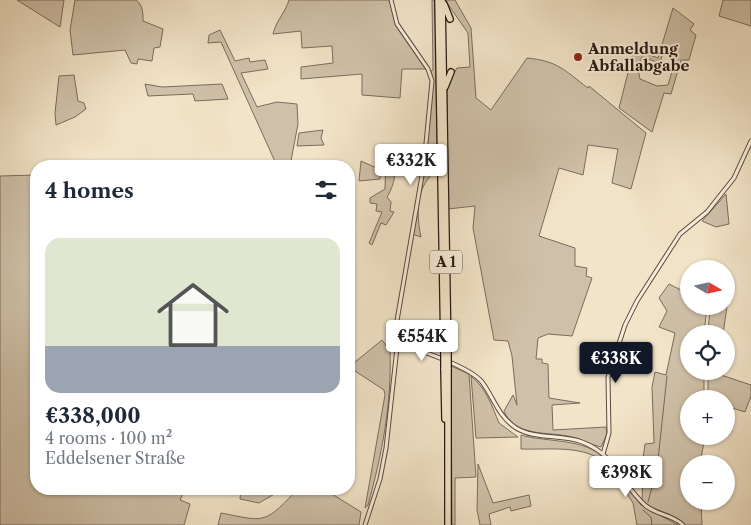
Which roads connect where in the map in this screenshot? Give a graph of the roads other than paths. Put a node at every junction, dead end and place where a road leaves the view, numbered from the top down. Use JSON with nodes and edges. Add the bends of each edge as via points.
{"nodes":[{"id":1,"x":391,"y":0,"type":"edge"},
{"id":2,"x":438,"y":0,"type":"edge"},
{"id":3,"x":443,"y":0,"type":"edge"},
{"id":4,"x":450,"y":19,"type":"dead end"},
{"id":5,"x":451,"y":72,"type":"dead end"},
{"id":6,"x":444,"y":97,"type":"junction"},
{"id":7,"x":751,"y":141,"type":"edge"},
{"id":8,"x":440,"y":157,"type":"junction"},
{"id":9,"x":437,"y":170,"type":"dead end"},
{"id":10,"x":439,"y":245,"type":"dead end"},
{"id":11,"x":442,"y":256,"type":"junction"},
{"id":12,"x":396,"y":338,"type":"junction"},
{"id":13,"x":397,"y":346,"type":"junction"},
{"id":14,"x":446,"y":354,"type":"junction"},
{"id":15,"x":601,"y":452,"type":"junction"},
{"id":16,"x":365,"y":525,"type":"edge"},
{"id":17,"x":446,"y":525,"type":"edge"},
{"id":18,"x":682,"y":525,"type":"edge"}],
"edges":[{"from":1,"to":12,"type":"street","via":[[396,21],[428,69],[432,81],[424,164]]},
{"from":2,"to":8,"type":"highway","number":"A 1"},
{"from":3,"to":4,"type":"highway"},
{"from":3,"to":6,"type":"highway","number":"A 1"},
{"from":5,"to":6,"type":"highway"},
{"from":6,"to":14,"type":"highway","number":"A 1"},
{"from":7,"to":15,"type":"street","via":[[734,178],[707,212],[680,234],[629,318],[608,377],[609,426]]},
{"from":8,"to":9,"type":"highway"},
{"from":8,"to":11,"type":"highway","number":"A 1"},
{"from":10,"to":11,"type":"highway"},
{"from":11,"to":14,"type":"highway","number":"A 1"},
{"from":12,"to":13,"type":"street"},
{"from":12,"to":13,"type":"street","via":[[391,341]]},
{"from":13,"to":15,"type":"street","via":[[473,373],[485,386],[502,416],[520,430],[574,439]]},
{"from":13,"to":16,"type":"street","via":[[386,448]]},
{"from":14,"to":17,"type":"highway","number":"A 1","bridge":true},
{"from":15,"to":18,"type":"street","via":[[615,465],[643,503]]}]}
